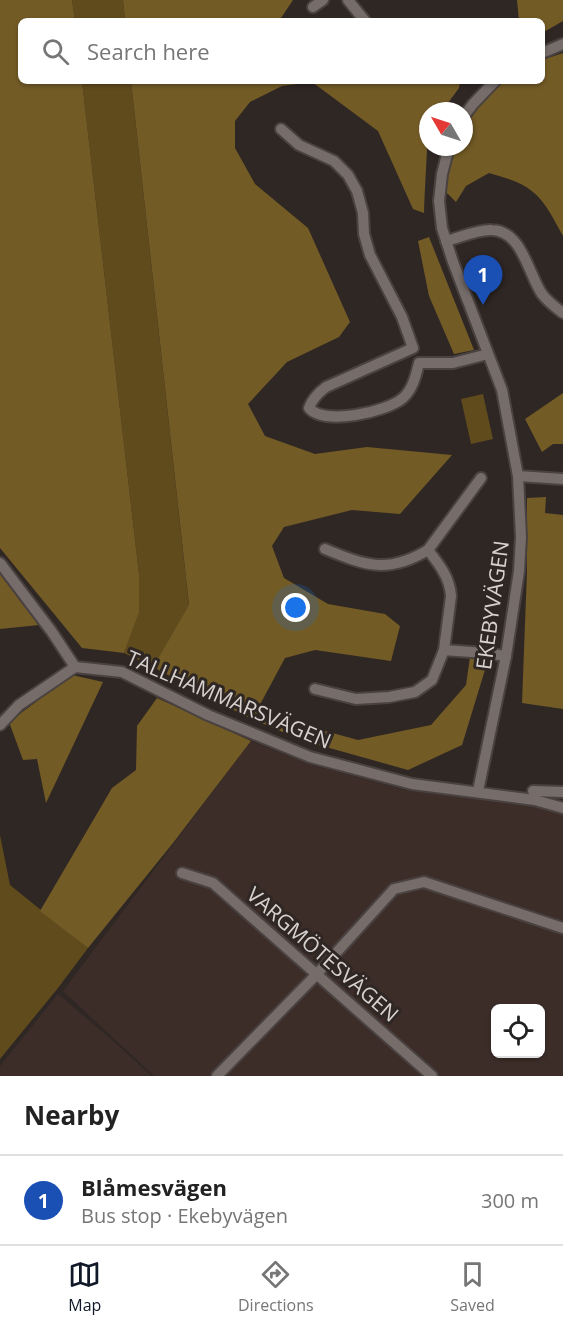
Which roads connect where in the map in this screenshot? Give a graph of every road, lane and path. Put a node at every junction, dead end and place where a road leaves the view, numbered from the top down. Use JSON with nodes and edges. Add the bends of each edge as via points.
{"nodes":[{"id":1,"x":323,"y":0,"type":"edge"},
{"id":2,"x":348,"y":0,"type":"edge"},
{"id":3,"x":313,"y":7,"type":"dead end"},
{"id":4,"x":363,"y":18,"type":"edge"},
{"id":5,"x":563,"y":44,"type":"edge"},
{"id":6,"x":545,"y":52,"type":"edge"},
{"id":7,"x":492,"y":84,"type":"edge"},
{"id":8,"x":473,"y":104,"type":"edge"},
{"id":9,"x":281,"y":129,"type":"dead end"},
{"id":10,"x":446,"y":156,"type":"edge"},
{"id":11,"x":446,"y":241,"type":"junction"},
{"id":12,"x":563,"y":313,"type":"edge"},
{"id":13,"x":413,"y":348,"type":"junction"},
{"id":14,"x":488,"y":354,"type":"junction"},
{"id":15,"x":418,"y":363,"type":"junction"},
{"id":16,"x":518,"y":476,"type":"junction"},
{"id":17,"x":563,"y":479,"type":"edge"},
{"id":18,"x":479,"y":484,"type":"dead end"},
{"id":19,"x":325,"y":549,"type":"dead end"},
{"id":20,"x":428,"y":550,"type":"junction"},
{"id":21,"x":0,"y":563,"type":"edge"},
{"id":22,"x":444,"y":651,"type":"junction"},
{"id":23,"x":506,"y":656,"type":"junction"},
{"id":24,"x":75,"y":667,"type":"junction"},
{"id":25,"x":315,"y":689,"type":"dead end"},
{"id":26,"x":0,"y":725,"type":"edge"},
{"id":27,"x":478,"y":791,"type":"junction"},
{"id":28,"x":534,"y":791,"type":"dead end"},
{"id":29,"x":563,"y":792,"type":"edge"},
{"id":30,"x":563,"y":808,"type":"edge"},
{"id":31,"x":182,"y":873,"type":"dead end"},
{"id":32,"x":563,"y":928,"type":"edge"},
{"id":33,"x":316,"y":975,"type":"junction"},
{"id":34,"x":217,"y":1076,"type":"edge"},
{"id":35,"x":432,"y":1076,"type":"edge"}],
"edges":[{"from":1,"to":3,"type":"street"},
{"from":2,"to":4,"type":"street"},
{"from":5,"to":6,"type":"street"},
{"from":7,"to":8,"type":"street"},
{"from":9,"to":13,"type":"street","via":[[299,145],[334,161],[348,175],[357,191],[370,255],[402,317]]},
{"from":10,"to":11,"type":"street","name":"EKEBYVÄGEN","via":[[440,201]]},
{"from":11,"to":12,"type":"street","via":[[486,230],[507,234],[517,244],[542,293]]},
{"from":11,"to":14,"type":"street","name":"EKEBYVÄGEN"},
{"from":13,"to":15,"type":"street"},
{"from":13,"to":15,"type":"street","via":[[326,387],[309,408],[318,416],[339,416],[368,413],[394,403],[411,387]]},
{"from":14,"to":15,"type":"street","via":[[453,363]]},
{"from":14,"to":16,"type":"street","name":"EKEBYVÄGEN","via":[[502,390]]},
{"from":16,"to":17,"type":"street"},
{"from":16,"to":23,"type":"street","name":"EKEBYVÄGEN","via":[[519,571]]},
{"from":18,"to":20,"type":"street"},
{"from":19,"to":20,"type":"street","via":[[369,566],[401,563]]},
{"from":20,"to":22,"type":"street","via":[[451,587]]},
{"from":21,"to":24,"type":"street"},
{"from":22,"to":23,"type":"street"},
{"from":22,"to":25,"type":"street","via":[[432,680],[415,692],[356,699]]},
{"from":23,"to":27,"type":"street","name":"EKEBYVÄGEN"},
{"from":24,"to":26,"type":"street","via":[[20,705]]},
{"from":24,"to":27,"type":"street","name":"TALLHAMMARSVÄGEN","via":[[122,672],[208,715],[310,757],[412,784]]},
{"from":27,"to":30,"type":"street","name":"TALLHAMMARSVÄGEN"},
{"from":28,"to":29,"type":"street"},
{"from":31,"to":33,"type":"street","name":"VARGMÖTESVÄGEN","via":[[213,883]]},
{"from":32,"to":33,"type":"street","via":[[423,882],[394,889]]},
{"from":33,"to":34,"type":"street"},
{"from":33,"to":35,"type":"street","name":"VARGMÖTESVÄGEN"}]}
